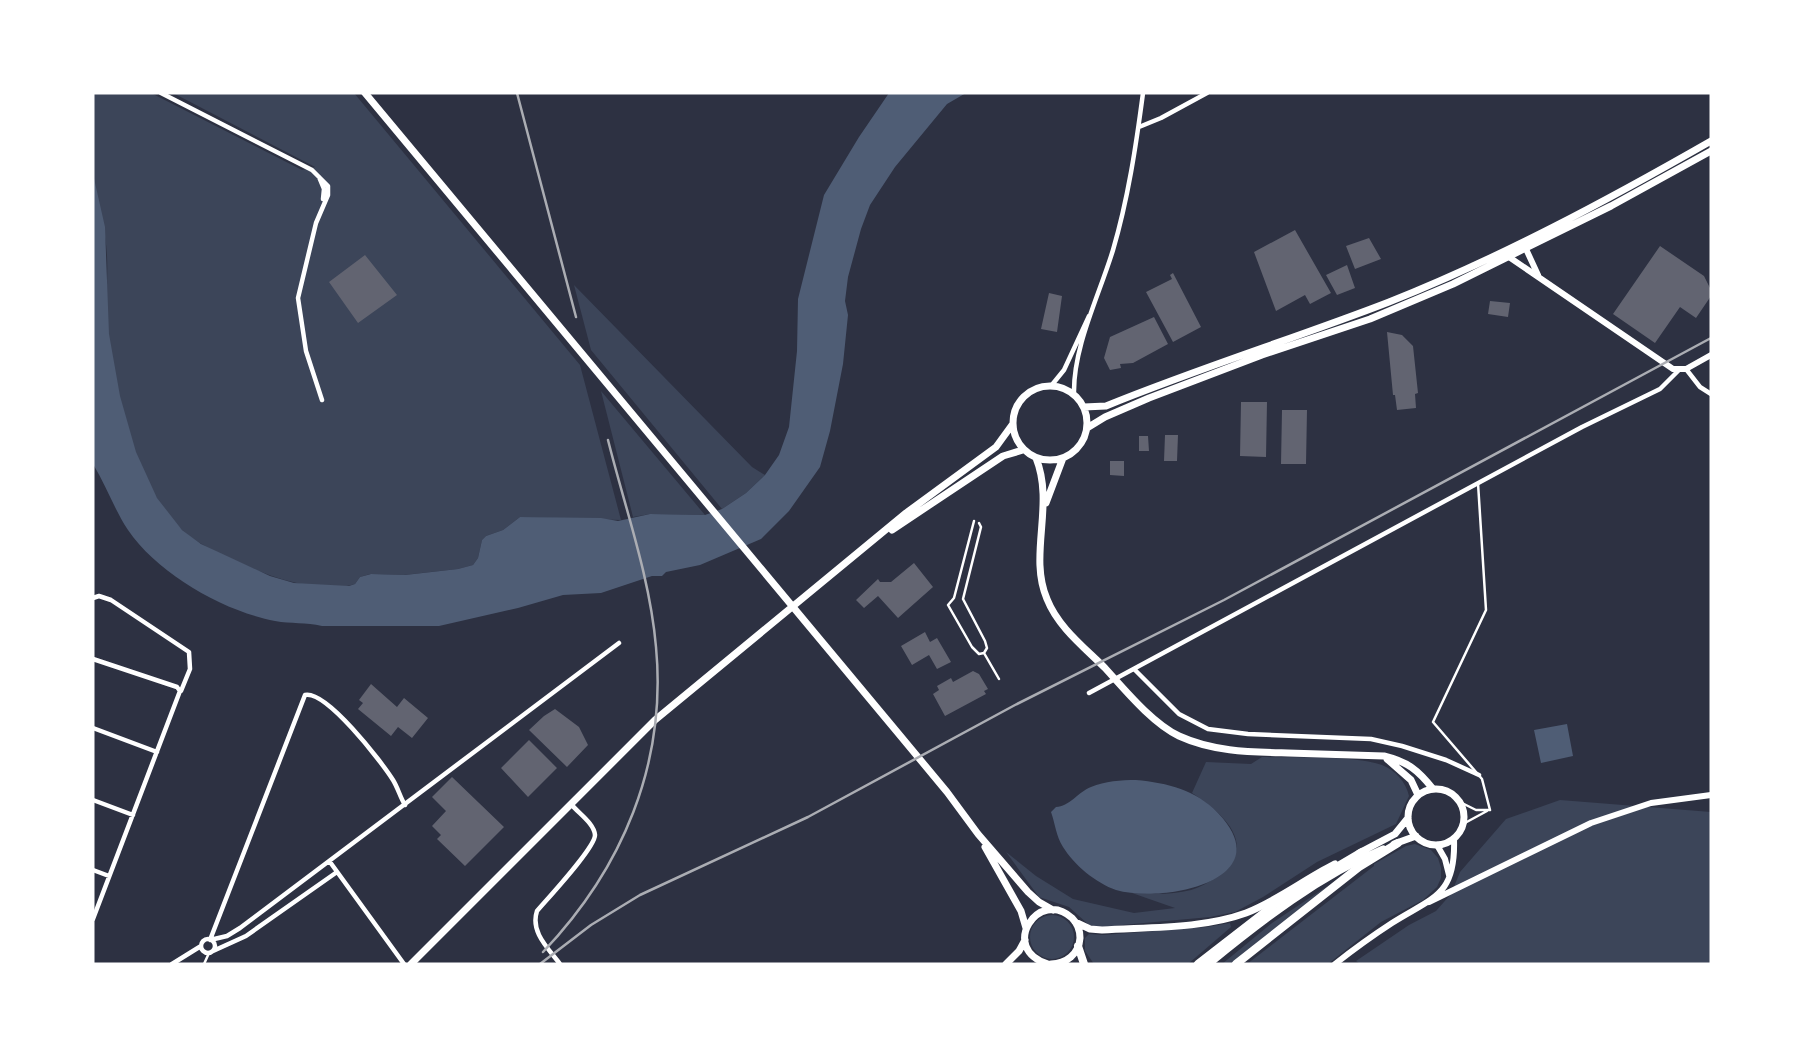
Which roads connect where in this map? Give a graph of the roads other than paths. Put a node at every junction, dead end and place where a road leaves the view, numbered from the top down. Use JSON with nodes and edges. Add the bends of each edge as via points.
{"nodes":[{"id":1,"x":161,"y":93,"type":"edge"},
{"id":2,"x":365,"y":93,"type":"edge"},
{"id":3,"x":1143,"y":93,"type":"edge"},
{"id":4,"x":1207,"y":93,"type":"edge"},
{"id":5,"x":1139,"y":127,"type":"junction"},
{"id":6,"x":1711,"y":141,"type":"edge"},
{"id":7,"x":1711,"y":151,"type":"edge"},
{"id":8,"x":1526,"y":249,"type":"junction"},
{"id":9,"x":1509,"y":257,"type":"junction"},
{"id":10,"x":1540,"y":279,"type":"junction"},
{"id":11,"x":1097,"y":299,"type":"junction"},
{"id":12,"x":1711,"y":355,"type":"edge"},
{"id":13,"x":1682,"y":370,"type":"junction"},
{"id":14,"x":1051,"y":386,"type":"junction"},
{"id":15,"x":1074,"y":394,"type":"junction"},
{"id":16,"x":1711,"y":394,"type":"edge"},
{"id":17,"x":322,"y":400,"type":"dead end"},
{"id":18,"x":1084,"y":407,"type":"junction"},
{"id":19,"x":1012,"y":425,"type":"junction"},
{"id":20,"x":1087,"y":428,"type":"junction"},
{"id":21,"x":1023,"y":450,"type":"junction"},
{"id":22,"x":1036,"y":458,"type":"junction"},
{"id":23,"x":1063,"y":458,"type":"junction"},
{"id":24,"x":1478,"y":483,"type":"junction"},
{"id":25,"x":1045,"y":507,"type":"junction"},
{"id":26,"x":974,"y":521,"type":"dead end"},
{"id":27,"x":979,"y":523,"type":"dead end"},
{"id":28,"x":874,"y":541,"type":"junction"},
{"id":29,"x":93,"y":598,"type":"edge"},
{"id":30,"x":954,"y":598,"type":"junction"},
{"id":31,"x":963,"y":599,"type":"junction"},
{"id":32,"x":619,"y":643,"type":"dead end"},
{"id":33,"x":984,"y":653,"type":"junction"},
{"id":34,"x":93,"y":659,"type":"edge"},
{"id":35,"x":1134,"y":668,"type":"junction"},
{"id":36,"x":999,"y":679,"type":"dead end"},
{"id":37,"x":180,"y":691,"type":"junction"},
{"id":38,"x":1089,"y":693,"type":"dead end"},
{"id":39,"x":93,"y":728,"type":"edge"},
{"id":40,"x":157,"y":752,"type":"junction"},
{"id":41,"x":1384,"y":756,"type":"junction"},
{"id":42,"x":1479,"y":775,"type":"junction"},
{"id":43,"x":1433,"y":789,"type":"junction"},
{"id":44,"x":1418,"y":795,"type":"junction"},
{"id":45,"x":1711,"y":795,"type":"edge"},
{"id":46,"x":93,"y":800,"type":"edge"},
{"id":47,"x":1460,"y":802,"type":"junction"},
{"id":48,"x":570,"y":804,"type":"junction"},
{"id":49,"x":405,"y":805,"type":"junction"},
{"id":50,"x":1490,"y":810,"type":"junction"},
{"id":51,"x":133,"y":815,"type":"junction"},
{"id":52,"x":1408,"y":818,"type":"junction"},
{"id":53,"x":1463,"y":824,"type":"junction"},
{"id":54,"x":978,"y":834,"type":"junction"},
{"id":55,"x":1416,"y":836,"type":"junction"},
{"id":56,"x":1454,"y":839,"type":"junction"},
{"id":57,"x":1398,"y":842,"type":"junction"},
{"id":58,"x":1437,"y":845,"type":"junction"},
{"id":59,"x":1362,"y":852,"type":"junction"},
{"id":60,"x":330,"y":862,"type":"junction"},
{"id":61,"x":93,"y":870,"type":"edge"},
{"id":62,"x":337,"y":872,"type":"junction"},
{"id":63,"x":1449,"y":875,"type":"junction"},
{"id":64,"x":109,"y":876,"type":"junction"},
{"id":65,"x":1429,"y":902,"type":"junction"},
{"id":66,"x":1054,"y":910,"type":"junction"},
{"id":67,"x":93,"y":919,"type":"edge"},
{"id":68,"x":1075,"y":922,"type":"junction"},
{"id":69,"x":1026,"y":928,"type":"junction"},
{"id":70,"x":210,"y":940,"type":"junction"},
{"id":71,"x":1025,"y":940,"type":"junction"},
{"id":72,"x":201,"y":945,"type":"junction"},
{"id":73,"x":1078,"y":946,"type":"junction"},
{"id":74,"x":211,"y":952,"type":"junction"},
{"id":75,"x":172,"y":964,"type":"edge"},
{"id":76,"x":205,"y":964,"type":"edge"},
{"id":77,"x":404,"y":964,"type":"edge"},
{"id":78,"x":411,"y":964,"type":"edge"},
{"id":79,"x":560,"y":964,"type":"edge"},
{"id":80,"x":1006,"y":964,"type":"edge"},
{"id":81,"x":1050,"y":964,"type":"edge"},
{"id":82,"x":1058,"y":964,"type":"edge"},
{"id":83,"x":1084,"y":964,"type":"edge"},
{"id":84,"x":1198,"y":964,"type":"edge"},
{"id":85,"x":1209,"y":964,"type":"edge"},
{"id":86,"x":1236,"y":964,"type":"edge"},
{"id":87,"x":1335,"y":964,"type":"edge"}],
"edges":[{"from":1,"to":17,"type":"street","via":[[317,173],[324,188],[322,203],[298,298],[306,351]]},
{"from":2,"to":54,"type":"main road"},
{"from":3,"to":5,"type":"street"},
{"from":4,"to":5,"type":"street"},
{"from":5,"to":11,"type":"street","via":[[1131,178]]},
{"from":6,"to":18,"type":"main road","via":[[1538,233],[1402,296],[1106,406]]},
{"from":7,"to":8,"type":"main road"},
{"from":8,"to":9,"type":"main road"},
{"from":8,"to":10,"type":"street"},
{"from":9,"to":10,"type":"street"},
{"from":9,"to":20,"type":"main road","via":[[1370,319],[1149,398]]},
{"from":10,"to":13,"type":"street","via":[[1664,363]]},
{"from":11,"to":14,"type":"street","via":[[1064,370]]},
{"from":11,"to":15,"type":"street","via":[[1073,373]]},
{"from":12,"to":13,"type":"street"},
{"from":13,"to":16,"type":"street"},
{"from":13,"to":24,"type":"street","via":[[1660,389]]},
{"from":14,"to":15,"type":"main road"},
{"from":14,"to":19,"type":"main road","via":[[1025,395]]},
{"from":15,"to":18,"type":"main road"},
{"from":18,"to":20,"type":"main road"},
{"from":19,"to":21,"type":"main road"},
{"from":19,"to":28,"type":"main road","via":[[996,447]]},
{"from":20,"to":23,"type":"main road","via":[[1078,448]]},
{"from":21,"to":22,"type":"main road"},
{"from":21,"to":28,"type":"main road","via":[[1003,456]]},
{"from":22,"to":23,"type":"main road"},
{"from":22,"to":25,"type":"main road"},
{"from":23,"to":25,"type":"main road"},
{"from":24,"to":35,"type":"street"},
{"from":24,"to":42,"type":"lane","via":[[1486,610],[1433,722]]},
{"from":25,"to":41,"type":"main road","via":[[1040,566],[1046,598],[1081,644],[1177,735],[1230,751]]},
{"from":26,"to":30,"type":"lane"},
{"from":27,"to":31,"type":"lane"},
{"from":28,"to":48,"type":"main road","via":[[655,720]]},
{"from":29,"to":37,"type":"street","via":[[111,600],[188,652],[191,669]]},
{"from":30,"to":31,"type":"lane"},
{"from":30,"to":33,"type":"lane","via":[[948,605],[972,647]]},
{"from":31,"to":33,"type":"lane","via":[[985,641]]},
{"from":32,"to":49,"type":"street"},
{"from":33,"to":36,"type":"lane"},
{"from":34,"to":37,"type":"street"},
{"from":35,"to":38,"type":"street"},
{"from":35,"to":42,"type":"street","via":[[1179,714],[1208,729],[1371,739]]},
{"from":37,"to":40,"type":"street"},
{"from":39,"to":40,"type":"street"},
{"from":40,"to":51,"type":"street"},
{"from":41,"to":43,"type":"main road","via":[[1403,760]]},
{"from":41,"to":44,"type":"main road","via":[[1398,766]]},
{"from":42,"to":50,"type":"lane"},
{"from":43,"to":44,"type":"main road"},
{"from":43,"to":47,"type":"main road","via":[[1449,792]]},
{"from":44,"to":52,"type":"main road"},
{"from":45,"to":65,"type":"street","via":[[1651,803],[1591,822]]},
{"from":46,"to":51,"type":"street"},
{"from":47,"to":50,"type":"lane","via":[[1476,810]]},
{"from":47,"to":53,"type":"main road"},
{"from":48,"to":78,"type":"main road"},
{"from":48,"to":79,"type":"street","via":[[595,835],[587,852],[537,911],[535,922],[539,936]]},
{"from":49,"to":60,"type":"street"},
{"from":49,"to":70,"type":"street","via":[[386,769],[338,714],[322,699],[304,695]]},
{"from":50,"to":53,"type":"lane"},
{"from":51,"to":64,"type":"street"},
{"from":52,"to":55,"type":"main road"},
{"from":52,"to":59,"type":"main road","via":[[1395,834]]},
{"from":53,"to":56,"type":"main road"},
{"from":54,"to":66,"type":"main road","via":[[1033,898]]},
{"from":54,"to":69,"type":"main road"},
{"from":55,"to":57,"type":"main road"},
{"from":55,"to":58,"type":"main road"},
{"from":56,"to":58,"type":"main road"},
{"from":56,"to":63,"type":"street"},
{"from":57,"to":85,"type":"main road","via":[[1317,883]]},
{"from":57,"to":86,"type":"highway"},
{"from":58,"to":63,"type":"street"},
{"from":59,"to":68,"type":"main road","via":[[1258,908],[1232,917],[1102,930]]},
{"from":59,"to":84,"type":"highway","via":[[1279,901]]},
{"from":60,"to":62,"type":"street"},
{"from":60,"to":70,"type":"street","via":[[240,928]]},
{"from":61,"to":64,"type":"street"},
{"from":62,"to":74,"type":"street","via":[[246,936]]},
{"from":62,"to":77,"type":"street"},
{"from":63,"to":65,"type":"street"},
{"from":64,"to":67,"type":"street"},
{"from":65,"to":87,"type":"street"},
{"from":66,"to":68,"type":"main road"},
{"from":66,"to":69,"type":"main road","via":[[1034,917]]},
{"from":68,"to":73,"type":"main road"},
{"from":69,"to":71,"type":"main road"},
{"from":70,"to":72,"type":"street"},
{"from":70,"to":74,"type":"street","via":[[214,945]]},
{"from":71,"to":80,"type":"main road"},
{"from":71,"to":81,"type":"main road","via":[[1032,956]]},
{"from":72,"to":74,"type":"street","via":[[203,951]]},
{"from":72,"to":75,"type":"street"},
{"from":73,"to":82,"type":"main road"},
{"from":73,"to":83,"type":"highway"},
{"from":74,"to":76,"type":"lane"},
{"from":81,"to":82,"type":"main road"}]}
